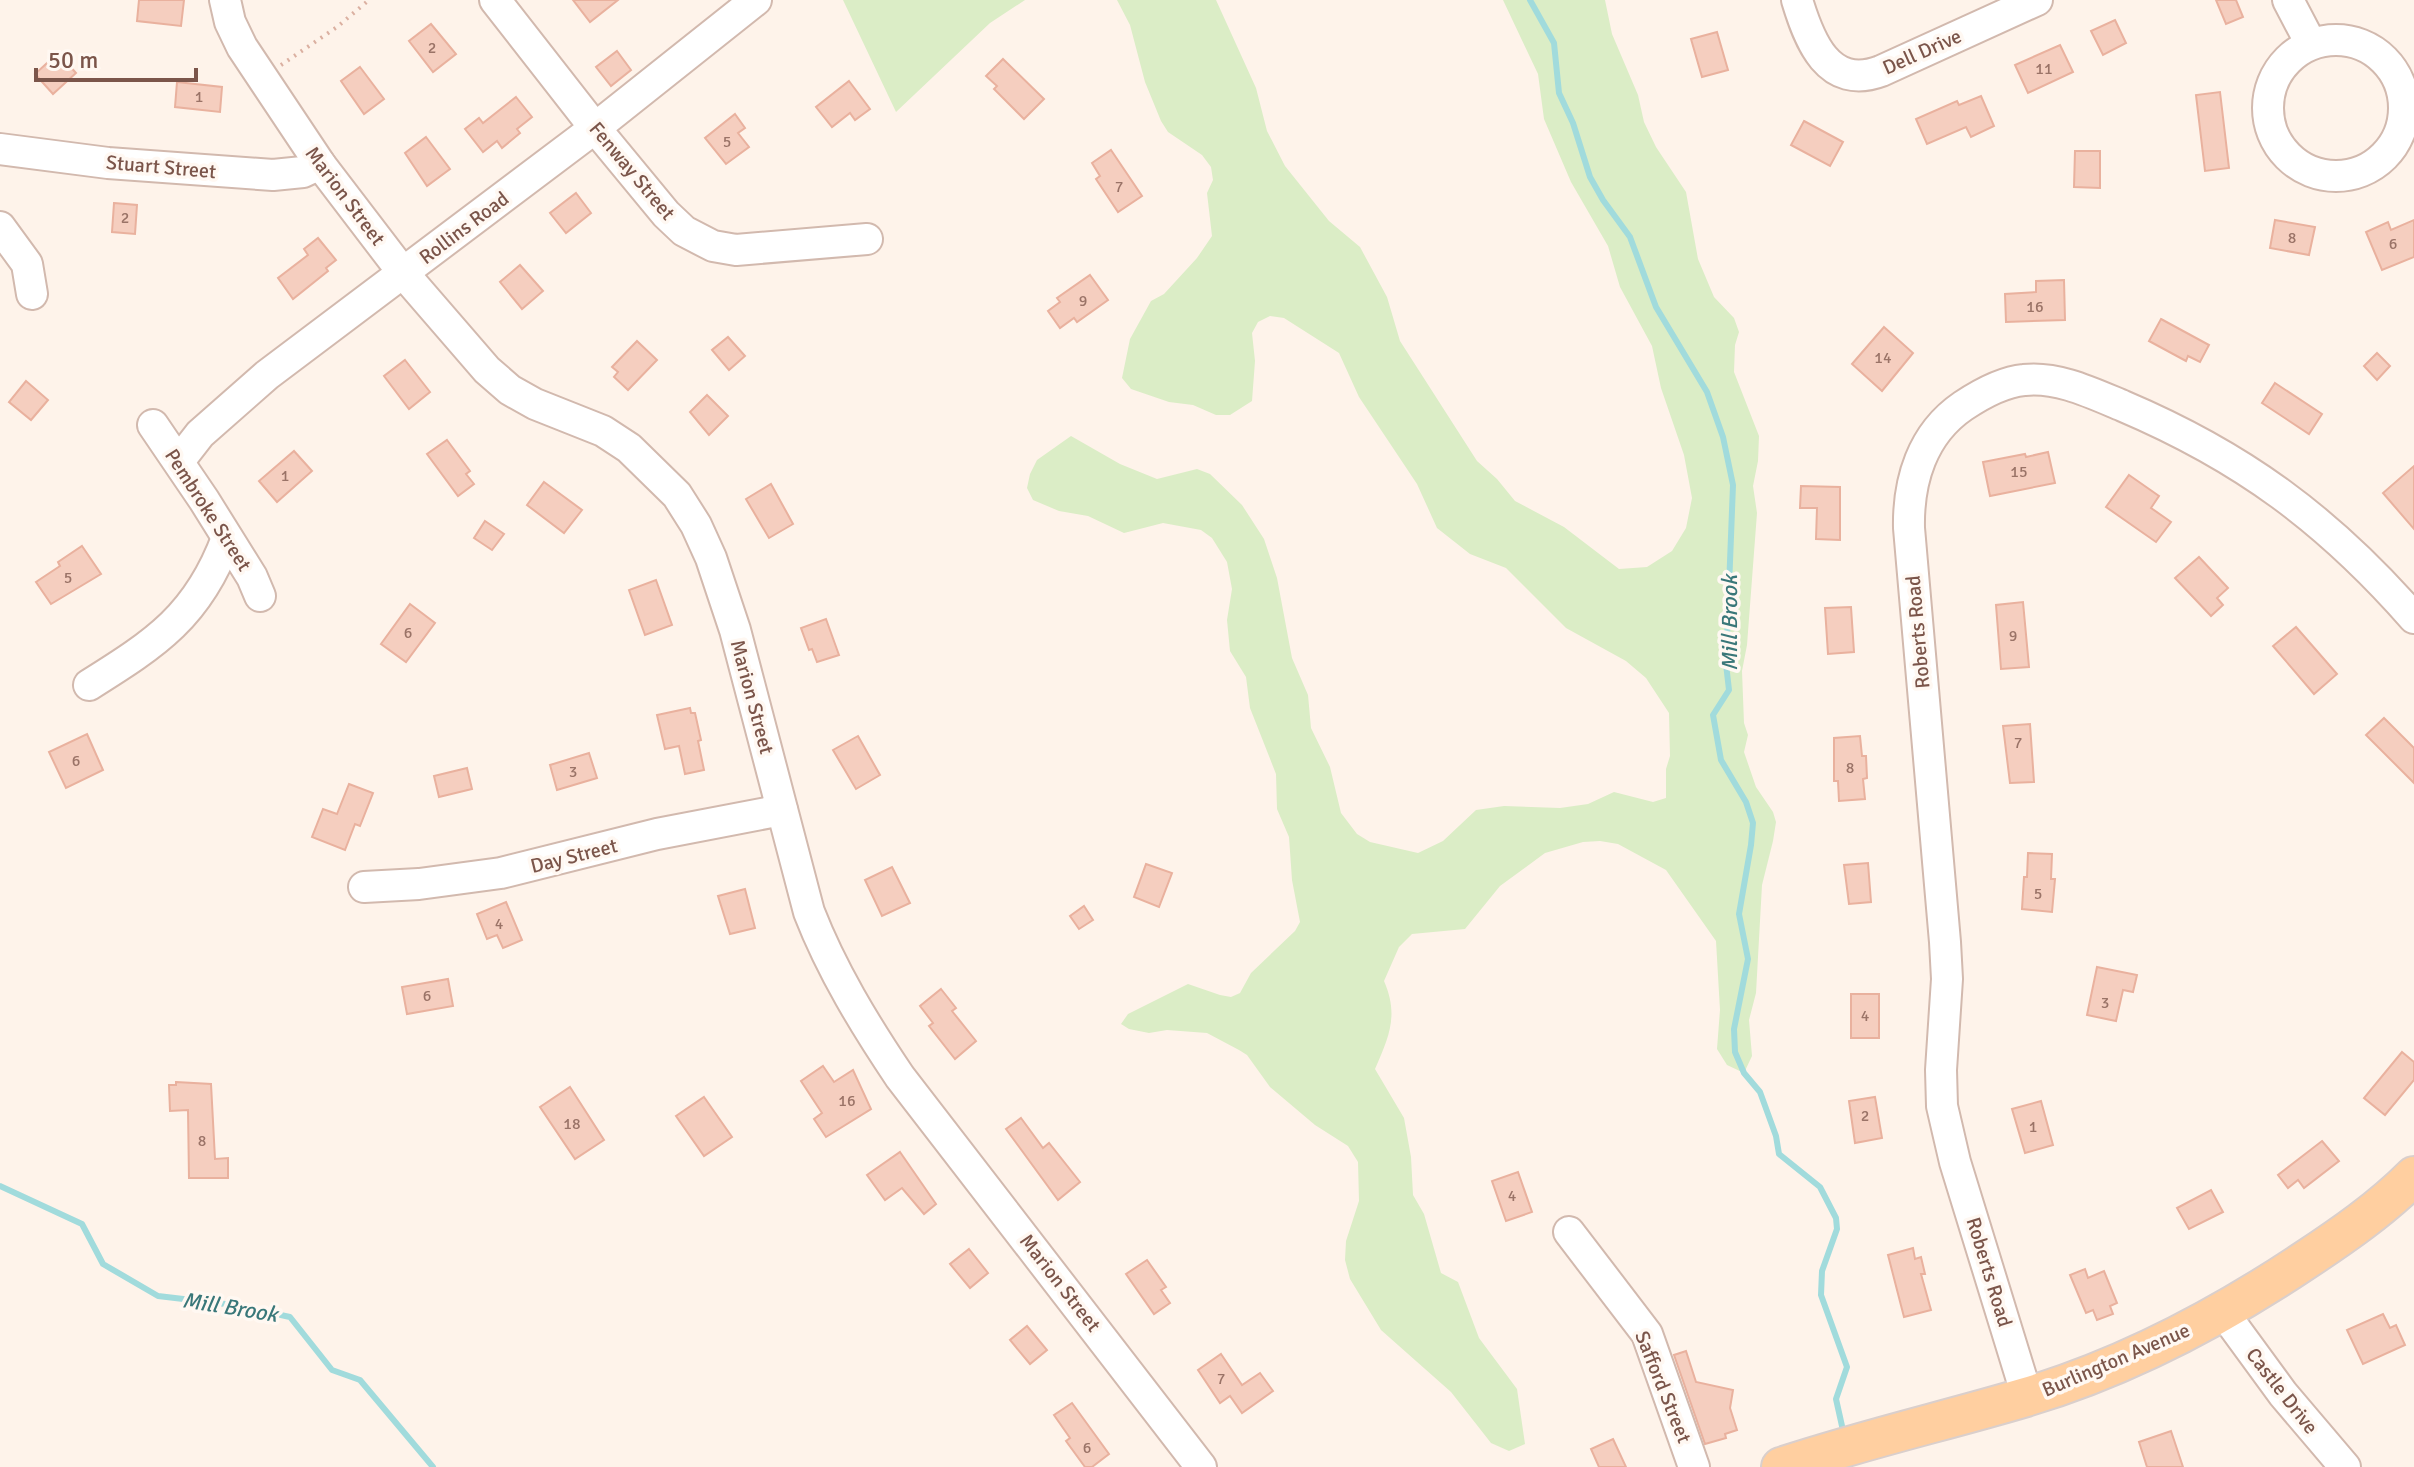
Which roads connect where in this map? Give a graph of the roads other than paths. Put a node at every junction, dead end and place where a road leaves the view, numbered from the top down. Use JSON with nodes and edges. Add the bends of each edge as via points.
{"nodes":[{"id":1,"x":225,"y":0,"type":"edge"},
{"id":2,"x":495,"y":0,"type":"edge"},
{"id":3,"x":756,"y":0,"type":"edge"},
{"id":4,"x":1797,"y":0,"type":"edge"},
{"id":5,"x":2037,"y":0,"type":"edge"},
{"id":6,"x":2288,"y":0,"type":"edge"},
{"id":7,"x":2311,"y":44,"type":"junction"},
{"id":8,"x":595,"y":128,"type":"junction"},
{"id":9,"x":0,"y":149,"type":"edge"},
{"id":10,"x":320,"y":164,"type":"junction"},
{"id":11,"x":0,"y":227,"type":"edge"},
{"id":12,"x":867,"y":239,"type":"dead end"},
{"id":13,"x":404,"y":274,"type":"junction"},
{"id":14,"x":32,"y":294,"type":"dead end"},
{"id":15,"x":153,"y":425,"type":"dead end"},
{"id":16,"x":179,"y":461,"type":"junction"},
{"id":17,"x":227,"y":538,"type":"junction"},
{"id":18,"x":260,"y":596,"type":"dead end"},
{"id":19,"x":2414,"y":618,"type":"edge"},
{"id":20,"x":89,"y":685,"type":"dead end"},
{"id":21,"x":782,"y":810,"type":"junction"},
{"id":22,"x":364,"y":887,"type":"dead end"},
{"id":23,"x":2414,"y":1176,"type":"edge"},
{"id":24,"x":1569,"y":1232,"type":"dead end"},
{"id":25,"x":2223,"y":1312,"type":"junction"},
{"id":26,"x":2027,"y":1396,"type":"junction"},
{"id":27,"x":1201,"y":1467,"type":"edge"},
{"id":28,"x":1694,"y":1467,"type":"edge"},
{"id":29,"x":1781,"y":1467,"type":"edge"},
{"id":30,"x":2345,"y":1467,"type":"edge"}],
"edges":[{"from":1,"to":10,"type":"street","name":"Marion Street","via":[[242,47]]},
{"from":2,"to":8,"type":"street","name":"Fenway Street"},
{"from":3,"to":8,"type":"street","name":"Rollins Road"},
{"from":4,"to":5,"type":"street","name":"Dell Drive","via":[[1824,60],[1840,71],[1861,75],[1881,71]]},
{"from":6,"to":7,"type":"street"},
{"from":7,"to":7,"type":"street","via":[[2275,77],[2268,105],[2272,132],[2285,154],[2315,173],[2341,177],[2366,170],[2394,145],[2402,129],[2400,82],[2385,60],[2362,44]]},
{"from":8,"to":12,"type":"street","name":"Fenway Street","via":[[674,223],[713,246],[748,251]]},
{"from":8,"to":13,"type":"street","name":"Rollins Road"},
{"from":9,"to":10,"type":"street","name":"Stuart Street","via":[[273,175]]},
{"from":10,"to":13,"type":"street","name":"Marion Street"},
{"from":11,"to":14,"type":"street","via":[[27,264]]},
{"from":13,"to":16,"type":"street","name":"Rollins Road","via":[[267,375],[200,434]]},
{"from":13,"to":21,"type":"street","name":"Marion Street","via":[[510,390],[603,431],[629,448],[677,495],[696,525],[722,590]]},
{"from":15,"to":16,"type":"street","name":"Pembroke Street"},
{"from":16,"to":17,"type":"street","name":"Pembroke Street"},
{"from":17,"to":18,"type":"street","name":"Pembroke Street"},
{"from":17,"to":20,"type":"street","via":[[212,576],[178,620],[155,642]]},
{"from":19,"to":26,"type":"street","name":"Roberts Road","via":[[2342,542],[2284,494],[2182,434],[2082,389],[2037,380],[2004,385],[1955,411],[1924,452],[1910,488],[1909,528],[1945,942],[1942,1106]]},
{"from":21,"to":22,"type":"street","name":"Day Street","via":[[501,873]]},
{"from":21,"to":27,"type":"street","name":"Marion Street","via":[[812,920],[865,1025]]},
{"from":23,"to":25,"type":"main road","name":"Burlington Avenue","via":[[2321,1250]]},
{"from":24,"to":28,"type":"street","name":"Safford Street","via":[[1647,1334]]},
{"from":25,"to":26,"type":"main road","name":"Burlington Avenue","via":[[2127,1360]]},
{"from":25,"to":30,"type":"street","name":"Castle Drive"},
{"from":26,"to":29,"type":"main road","name":"Burlington Avenue"}]}
